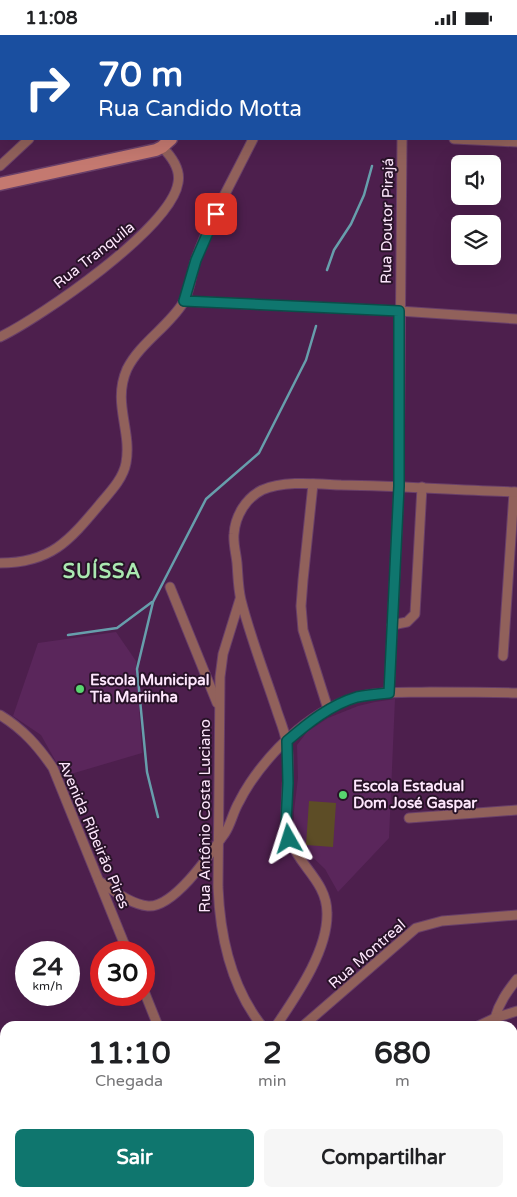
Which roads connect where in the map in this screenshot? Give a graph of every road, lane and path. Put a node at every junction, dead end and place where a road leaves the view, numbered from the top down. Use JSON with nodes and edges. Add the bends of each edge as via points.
{"nodes":[{"id":1,"x":27,"y":140,"type":"edge"},
{"id":2,"x":253,"y":140,"type":"edge"},
{"id":3,"x":402,"y":140,"type":"edge"},
{"id":4,"x":475,"y":140,"type":"edge"},
{"id":5,"x":517,"y":142,"type":"edge"},
{"id":6,"x":166,"y":143,"type":"edge"},
{"id":7,"x":0,"y":166,"type":"edge"},
{"id":8,"x":0,"y":184,"type":"edge"},
{"id":9,"x":184,"y":301,"type":"junction"},
{"id":10,"x":399,"y":311,"type":"junction"},
{"id":11,"x":517,"y":319,"type":"edge"},
{"id":12,"x":0,"y":337,"type":"edge"},
{"id":13,"x":313,"y":484,"type":"junction"},
{"id":14,"x":399,"y":486,"type":"junction"},
{"id":15,"x":422,"y":487,"type":"junction"},
{"id":16,"x":516,"y":492,"type":"edge"},
{"id":17,"x":0,"y":563,"type":"edge"},
{"id":18,"x":170,"y":587,"type":"dead end"},
{"id":19,"x":240,"y":599,"type":"junction"},
{"id":20,"x":392,"y":625,"type":"junction"},
{"id":21,"x":503,"y":656,"type":"dead end"},
{"id":22,"x":389,"y":693,"type":"junction"},
{"id":23,"x":517,"y":693,"type":"edge"},
{"id":24,"x":219,"y":706,"type":"junction"},
{"id":25,"x":328,"y":709,"type":"junction"},
{"id":26,"x":0,"y":715,"type":"edge"},
{"id":27,"x":287,"y":741,"type":"junction"},
{"id":28,"x":517,"y":810,"type":"edge"},
{"id":29,"x":409,"y":818,"type":"dead end"},
{"id":30,"x":218,"y":842,"type":"junction"},
{"id":31,"x":99,"y":881,"type":"junction"},
{"id":32,"x":517,"y":915,"type":"edge"},
{"id":33,"x":123,"y":941,"type":"edge"},
{"id":34,"x":517,"y":979,"type":"edge"},
{"id":35,"x":150,"y":1006,"type":"edge"},
{"id":36,"x":517,"y":1011,"type":"edge"},
{"id":37,"x":495,"y":1018,"type":"junction"},
{"id":38,"x":156,"y":1021,"type":"edge"},
{"id":39,"x":259,"y":1021,"type":"edge"},
{"id":40,"x":279,"y":1021,"type":"edge"},
{"id":41,"x":309,"y":1021,"type":"edge"},
{"id":42,"x":489,"y":1021,"type":"edge"}],
"edges":[{"from":1,"to":7,"type":"street"},
{"from":2,"to":9,"type":"street","via":[[196,260]]},
{"from":3,"to":10,"type":"street","name":"Rua Doutor Pirajá"},
{"from":4,"to":5,"type":"street"},
{"from":6,"to":8,"type":"street","via":[[156,150]]},
{"from":6,"to":12,"type":"street","name":"Rua Tranquila","via":[[177,167],[179,182],[174,197],[155,222],[121,254],[20,328]]},
{"from":9,"to":10,"type":"street"},
{"from":9,"to":17,"type":"street","via":[[137,355],[122,383],[120,395],[127,446],[122,476],[63,544],[27,561]]},
{"from":10,"to":11,"type":"street"},
{"from":10,"to":14,"type":"street","name":"Rua Doutor Pirajá"},
{"from":13,"to":14,"type":"street"},
{"from":13,"to":19,"type":"street","via":[[277,485],[247,501],[238,516],[234,534]]},
{"from":13,"to":25,"type":"street","via":[[302,622]]},
{"from":14,"to":15,"type":"street"},
{"from":14,"to":20,"type":"street","name":"Rua Doutor Pirajá"},
{"from":15,"to":16,"type":"street"},
{"from":15,"to":20,"type":"street","via":[[415,614],[407,622]]},
{"from":16,"to":21,"type":"street"},
{"from":18,"to":24,"type":"street"},
{"from":19,"to":24,"type":"street","name":"Rua Antônio Costa Luciano","via":[[223,653]]},
{"from":19,"to":27,"type":"street"},
{"from":20,"to":22,"type":"street","name":"Rua Doutor Pirajá"},
{"from":22,"to":23,"type":"street"},
{"from":22,"to":25,"type":"street","via":[[359,697]]},
{"from":24,"to":30,"type":"street","name":"Rua Antônio Costa Luciano"},
{"from":25,"to":27,"type":"street"},
{"from":26,"to":31,"type":"street","name":"Avenida Ribeirão Pires","via":[[29,737],[53,768]]},
{"from":27,"to":30,"type":"street","via":[[251,782],[238,803],[230,826]]},
{"from":27,"to":40,"type":"street","via":[[286,824],[289,839],[321,888],[327,916],[316,958]]},
{"from":28,"to":29,"type":"street"},
{"from":30,"to":31,"type":"street","via":[[178,890],[156,905],[138,903]]},
{"from":30,"to":39,"type":"street","name":"Rua Antônio Costa Luciano","via":[[219,918],[225,948],[246,1002]]},
{"from":31,"to":33,"type":"street","name":"Avenida Ribeirão Pires"},
{"from":32,"to":41,"type":"street","name":"Rua Montreal","via":[[442,921],[416,928]]},
{"from":34,"to":37,"type":"street","via":[[502,1000]]},
{"from":35,"to":38,"type":"street"},
{"from":36,"to":37,"type":"street"},
{"from":37,"to":42,"type":"street"}]}
